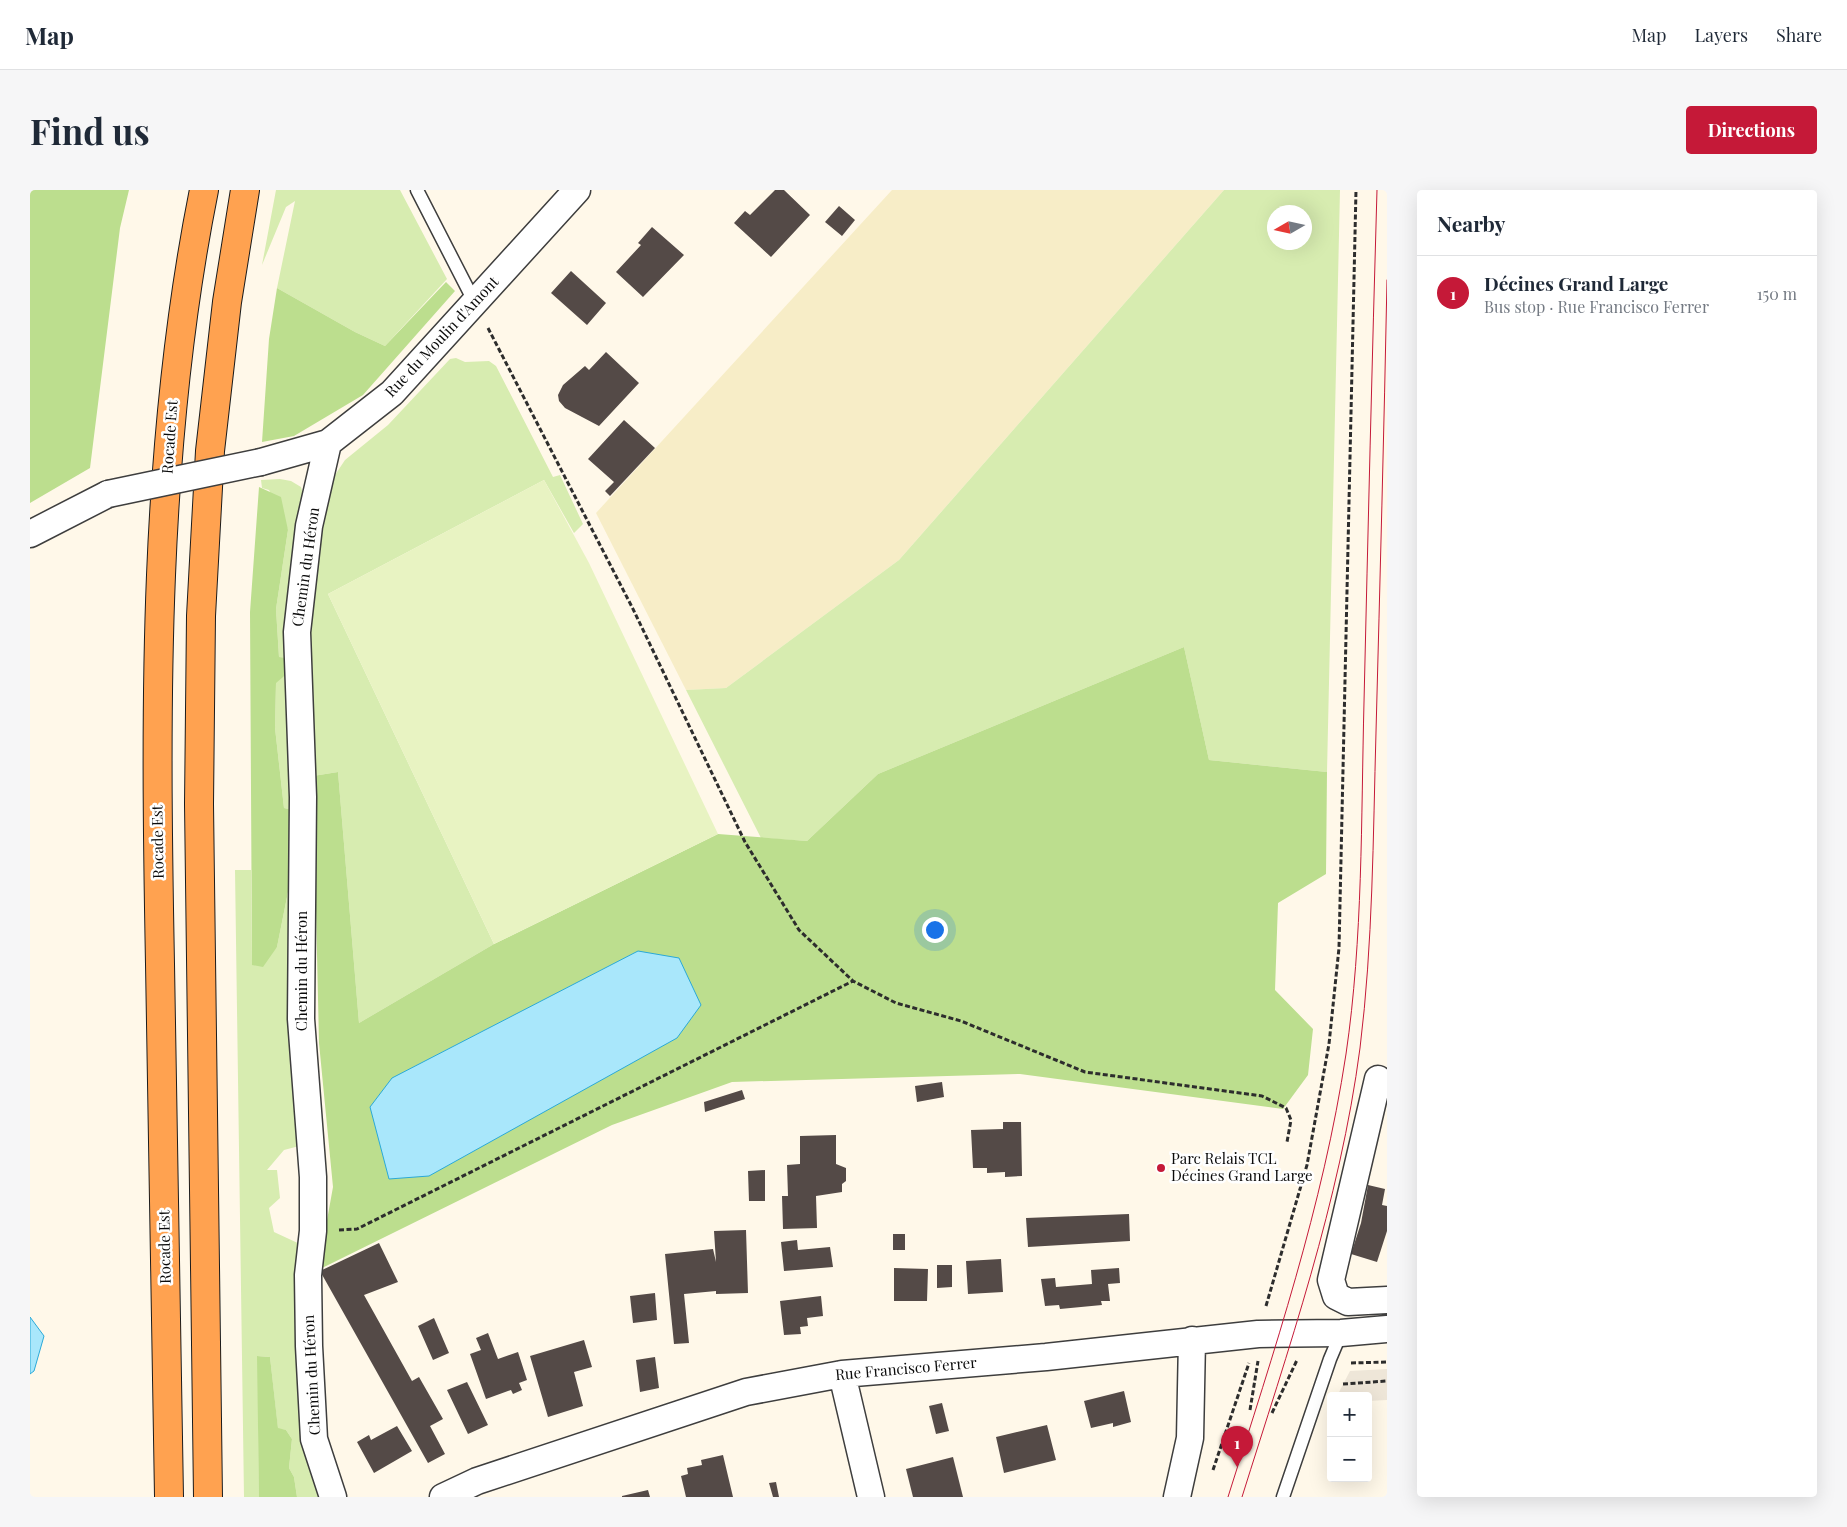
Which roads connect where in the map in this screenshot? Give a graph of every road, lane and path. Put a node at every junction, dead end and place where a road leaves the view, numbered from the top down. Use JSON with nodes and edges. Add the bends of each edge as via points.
{"nodes":[{"id":1,"x":204,"y":190,"type":"edge"},
{"id":2,"x":246,"y":190,"type":"edge"},
{"id":3,"x":417,"y":190,"type":"edge"},
{"id":4,"x":578,"y":190,"type":"edge"},
{"id":5,"x":1356,"y":190,"type":"edge"},
{"id":6,"x":474,"y":303,"type":"junction"},
{"id":7,"x":328,"y":444,"type":"junction"},
{"id":8,"x":30,"y":534,"type":"edge"},
{"id":9,"x":853,"y":981,"type":"junction"},
{"id":10,"x":1378,"y":1079,"type":"dead end"},
{"id":11,"x":1287,"y":1142,"type":"dead end"},
{"id":12,"x":357,"y":1229,"type":"dead end"},
{"id":13,"x":1387,"y":1300,"type":"edge"},
{"id":14,"x":1387,"y":1329,"type":"edge"},
{"id":15,"x":1341,"y":1333,"type":"junction"},
{"id":16,"x":1192,"y":1340,"type":"junction"},
{"id":17,"x":1258,"y":1346,"type":"junction"},
{"id":18,"x":1298,"y":1358,"type":"dead end"},
{"id":19,"x":842,"y":1374,"type":"junction"},
{"id":20,"x":1250,"y":1410,"type":"dead end"},
{"id":21,"x":1272,"y":1413,"type":"dead end"},
{"id":22,"x":1210,"y":1479,"type":"dead end"},
{"id":23,"x":168,"y":1497,"type":"edge"},
{"id":24,"x":208,"y":1497,"type":"edge"},
{"id":25,"x":333,"y":1497,"type":"edge"},
{"id":26,"x":443,"y":1497,"type":"edge"},
{"id":27,"x":872,"y":1497,"type":"edge"},
{"id":28,"x":1177,"y":1497,"type":"edge"},
{"id":29,"x":1283,"y":1497,"type":"edge"}],
"edges":[{"from":1,"to":23,"type":"highway","name":"Rocade Est","via":[[170,412],[159,607],[157,775]]},
{"from":2,"to":24,"type":"highway","via":[[226,302],[211,441],[201,616],[199,804]]},
{"from":3,"to":6,"type":"lane"},
{"from":4,"to":6,"type":"street","name":"Rue du Moulin d'Amont"},
{"from":5,"to":17,"type":"path","via":[[1339,948],[1329,1044],[1306,1165]]},
{"from":6,"to":7,"type":"street","name":"Rue du Moulin d'Amont","via":[[392,393]]},
{"from":6,"to":9,"type":"path","via":[[632,607],[745,842],[799,930]]},
{"from":7,"to":8,"type":"street","name":"Rue du Moulin d'Amont","bridge":true,"via":[[261,462],[108,494]]},
{"from":7,"to":25,"type":"street","name":"Chemin du Héron","via":[[309,526],[297,632],[303,797],[301,1019],[313,1177],[313,1231],[308,1275],[309,1346],[314,1439]]},
{"from":9,"to":11,"type":"path","via":[[896,1003],[961,1021],[1085,1072],[1262,1096],[1286,1108],[1291,1120]]},
{"from":9,"to":12,"type":"path"},
{"from":10,"to":13,"type":"street","via":[[1331,1280],[1336,1296],[1348,1302]]},
{"from":14,"to":15,"type":"street","name":"Rue Francisco Ferrer"},
{"from":15,"to":17,"type":"street","name":"Rue Francisco Ferrer"},
{"from":15,"to":29,"type":"lane"},
{"from":16,"to":17,"type":"street","name":"Rue Francisco Ferrer"},
{"from":16,"to":19,"type":"street","name":"Rue Francisco Ferrer","via":[[1046,1357]]},
{"from":16,"to":28,"type":"street","via":[[1190,1438]]},
{"from":17,"to":20,"type":"path"},
{"from":17,"to":22,"type":"path"},
{"from":18,"to":21,"type":"path"},
{"from":19,"to":26,"type":"street","name":"Rue Francisco Ferrer","via":[[746,1392],[478,1481]]},
{"from":19,"to":27,"type":"street"}]}
